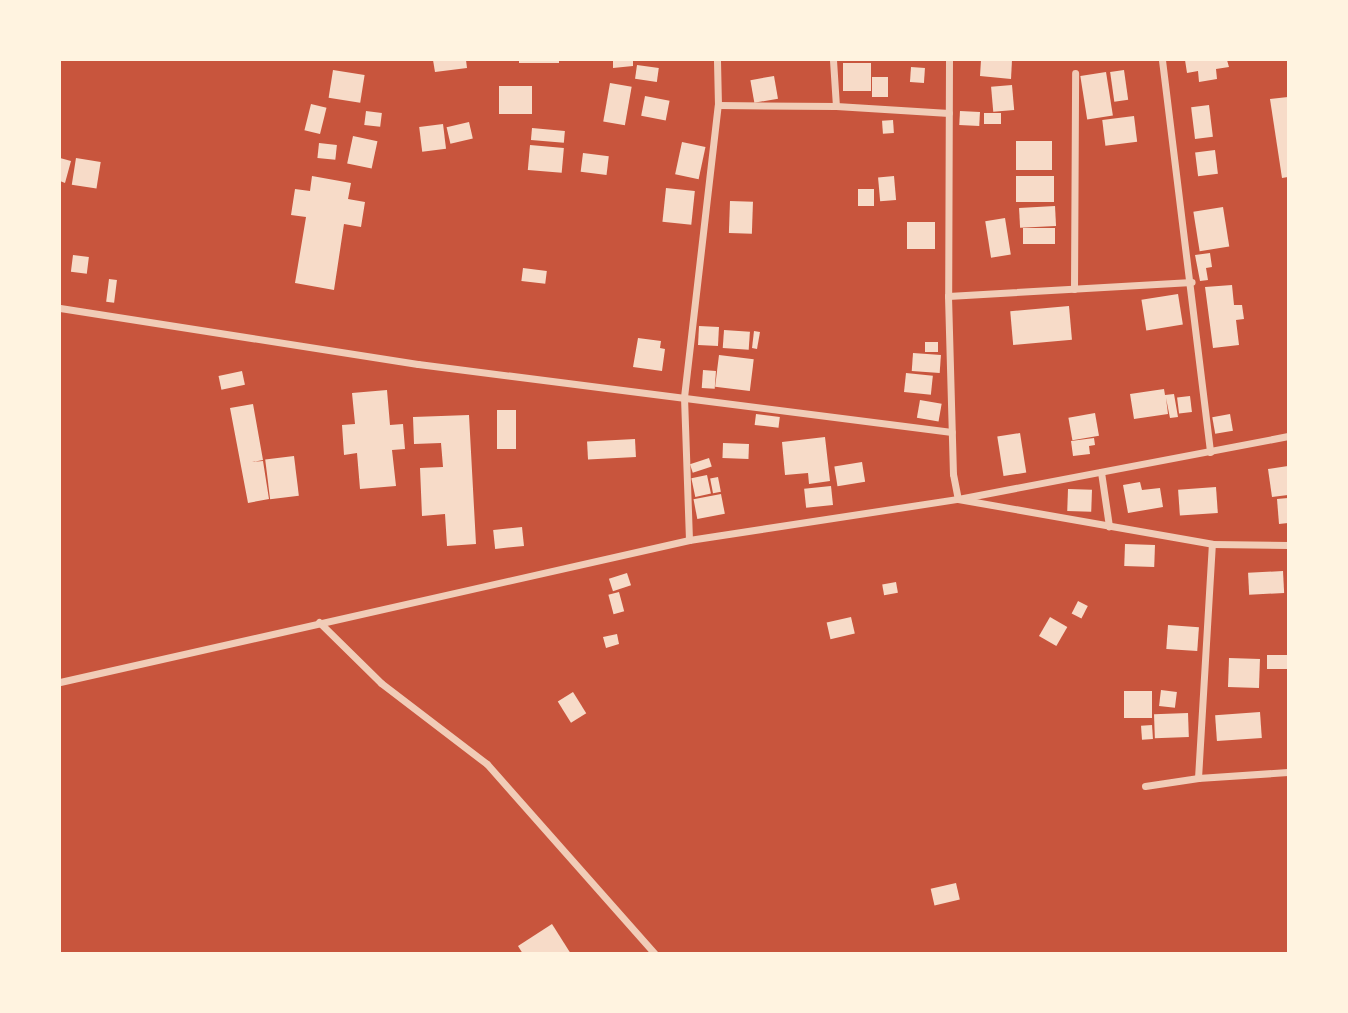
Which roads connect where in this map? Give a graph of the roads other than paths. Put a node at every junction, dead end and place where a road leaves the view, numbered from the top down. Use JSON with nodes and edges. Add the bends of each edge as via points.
{"nodes":[{"id":1,"x":718,"y":60,"type":"edge"},
{"id":2,"x":833,"y":60,"type":"edge"},
{"id":3,"x":949,"y":60,"type":"edge"},
{"id":4,"x":1162,"y":60,"type":"edge"},
{"id":5,"x":1075,"y":73,"type":"dead end"},
{"id":6,"x":719,"y":106,"type":"junction"},
{"id":7,"x":836,"y":106,"type":"junction"},
{"id":8,"x":948,"y":113,"type":"junction"},
{"id":9,"x":1192,"y":282,"type":"junction"},
{"id":10,"x":1074,"y":289,"type":"junction"},
{"id":11,"x":948,"y":296,"type":"junction"},
{"id":12,"x":60,"y":309,"type":"edge"},
{"id":13,"x":684,"y":397,"type":"junction"},
{"id":14,"x":952,"y":432,"type":"junction"},
{"id":15,"x":1289,"y":436,"type":"edge"},
{"id":16,"x":1210,"y":452,"type":"junction"},
{"id":17,"x":1101,"y":472,"type":"junction"},
{"id":18,"x":958,"y":499,"type":"junction"},
{"id":19,"x":1109,"y":526,"type":"junction"},
{"id":20,"x":689,"y":540,"type":"junction"},
{"id":21,"x":1212,"y":544,"type":"junction"},
{"id":22,"x":1289,"y":545,"type":"edge"},
{"id":23,"x":319,"y":622,"type":"junction"},
{"id":24,"x":60,"y":682,"type":"edge"},
{"id":25,"x":1289,"y":772,"type":"edge"},
{"id":26,"x":1198,"y":778,"type":"junction"},
{"id":27,"x":1145,"y":786,"type":"dead end"},
{"id":28,"x":655,"y":954,"type":"edge"}],
"edges":[{"from":1,"to":6,"type":"street"},
{"from":2,"to":7,"type":"street"},
{"from":3,"to":8,"type":"street"},
{"from":4,"to":9,"type":"street"},
{"from":5,"to":10,"type":"street"},
{"from":6,"to":7,"type":"street"},
{"from":6,"to":13,"type":"street"},
{"from":7,"to":8,"type":"street"},
{"from":8,"to":11,"type":"street"},
{"from":9,"to":10,"type":"street"},
{"from":9,"to":16,"type":"street"},
{"from":10,"to":11,"type":"street"},
{"from":11,"to":14,"type":"street"},
{"from":12,"to":13,"type":"street","via":[[418,364]]},
{"from":13,"to":14,"type":"street"},
{"from":13,"to":20,"type":"street"},
{"from":14,"to":18,"type":"street"},
{"from":15,"to":16,"type":"street"},
{"from":16,"to":17,"type":"street"},
{"from":17,"to":18,"type":"street"},
{"from":17,"to":19,"type":"street"},
{"from":18,"to":19,"type":"street"},
{"from":18,"to":20,"type":"street"},
{"from":19,"to":21,"type":"street"},
{"from":20,"to":23,"type":"street"},
{"from":21,"to":22,"type":"street"},
{"from":21,"to":26,"type":"street"},
{"from":23,"to":24,"type":"street"},
{"from":23,"to":28,"type":"street","via":[[381,683],[486,764]]},
{"from":25,"to":26,"type":"street"},
{"from":26,"to":27,"type":"street"}]}
